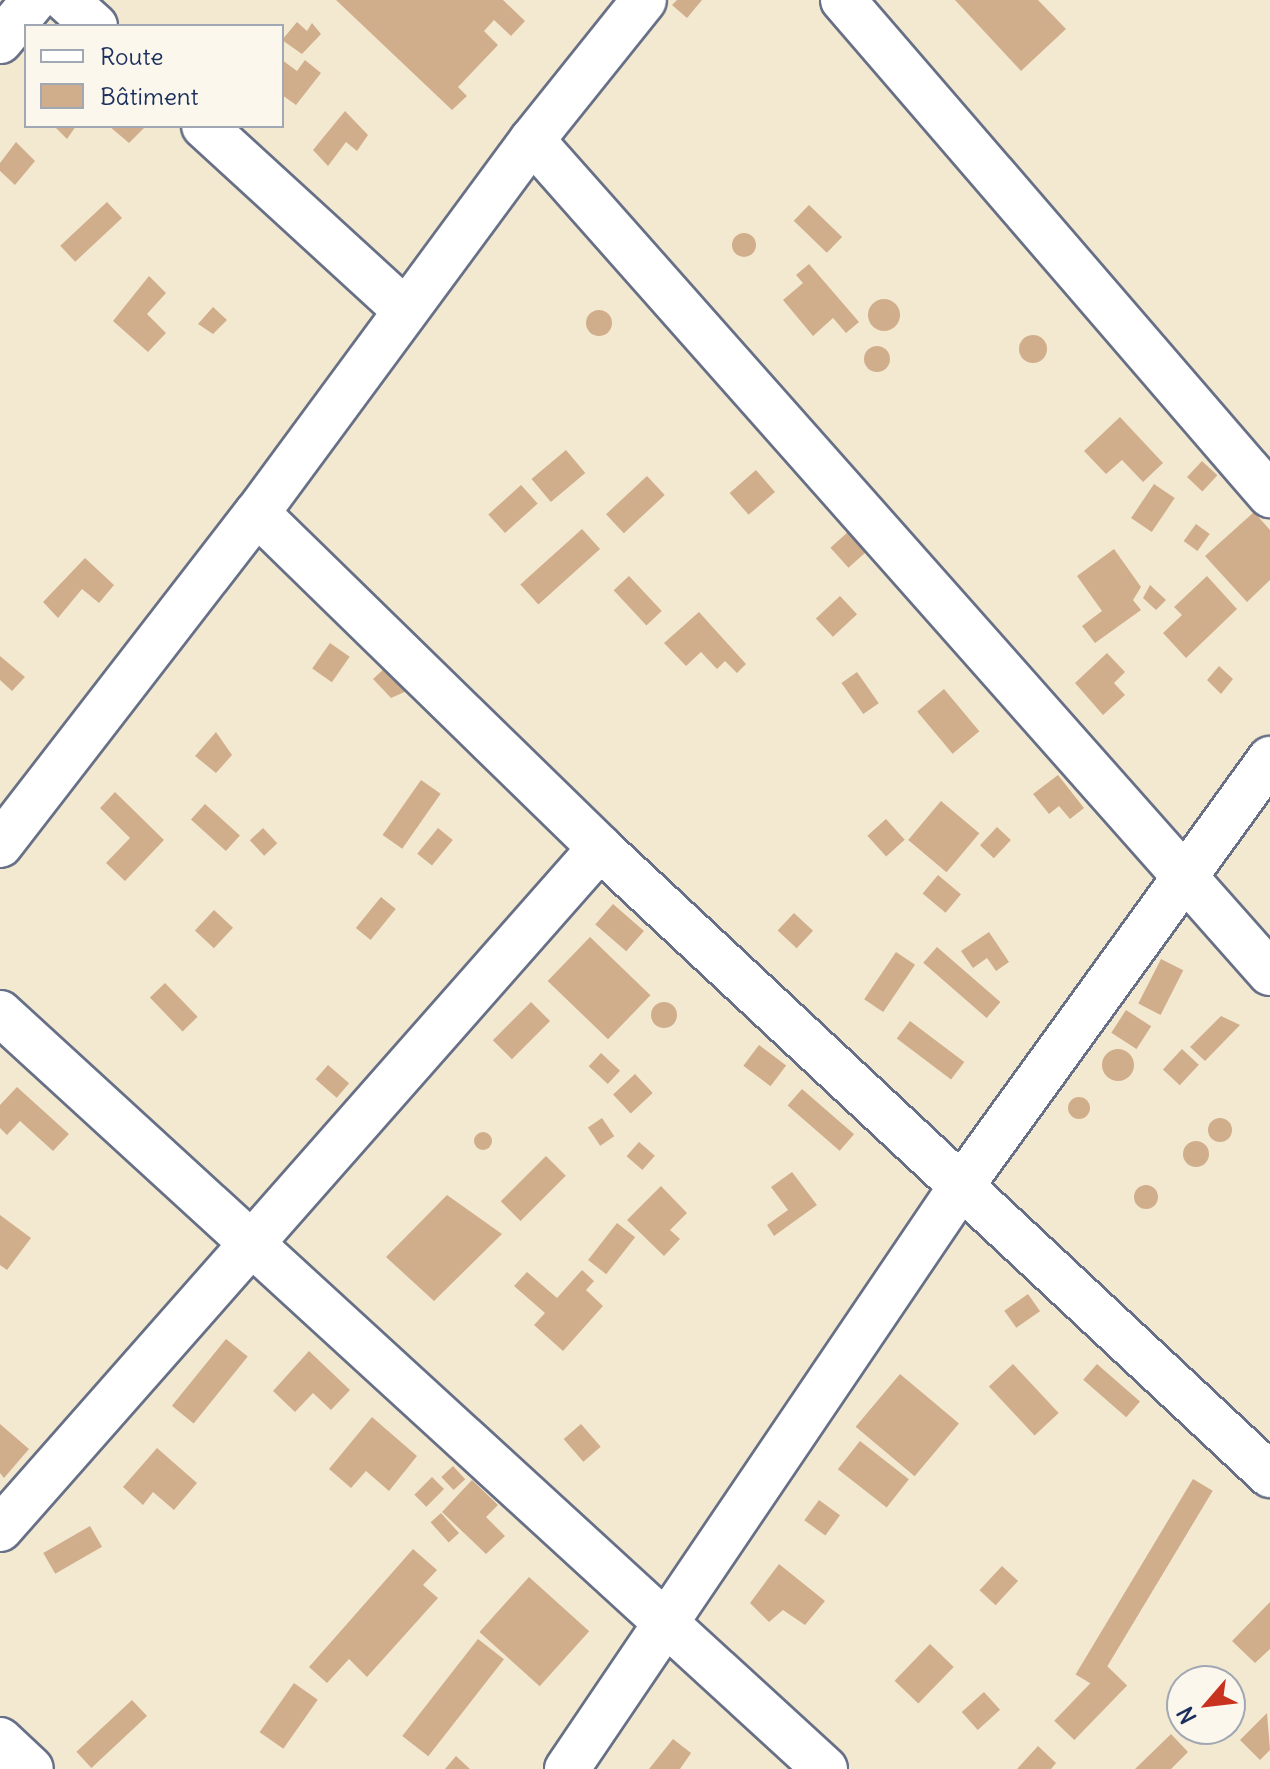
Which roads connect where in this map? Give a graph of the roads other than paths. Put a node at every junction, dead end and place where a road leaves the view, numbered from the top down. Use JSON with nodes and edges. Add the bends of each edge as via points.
{"nodes":[{"id":1,"x":34,"y":0,"type":"edge"},
{"id":2,"x":66,"y":0,"type":"edge"},
{"id":3,"x":644,"y":0,"type":"edge"},
{"id":4,"x":843,"y":0,"type":"edge"},
{"id":5,"x":93,"y":24,"type":"edge"},
{"id":6,"x":0,"y":41,"type":"edge"},
{"id":7,"x":206,"y":128,"type":"edge"},
{"id":8,"x":532,"y":140,"type":"junction"},
{"id":9,"x":404,"y":309,"type":"junction"},
{"id":10,"x":1270,"y":495,"type":"edge"},
{"id":11,"x":257,"y":513,"type":"junction"},
{"id":12,"x":1270,"y":759,"type":"edge"},
{"id":13,"x":0,"y":845,"type":"edge"},
{"id":14,"x":600,"y":848,"type":"junction"},
{"id":15,"x":1183,"y":879,"type":"junction"},
{"id":16,"x":1270,"y":973,"type":"edge"},
{"id":17,"x":0,"y":1013,"type":"edge"},
{"id":18,"x":962,"y":1185,"type":"junction"},
{"id":19,"x":252,"y":1240,"type":"junction"},
{"id":20,"x":1270,"y":1475,"type":"edge"},
{"id":21,"x":0,"y":1529,"type":"edge"},
{"id":22,"x":668,"y":1622,"type":"junction"},
{"id":23,"x":0,"y":1740,"type":"edge"},
{"id":24,"x":31,"y":1769,"type":"edge"},
{"id":25,"x":567,"y":1769,"type":"edge"},
{"id":26,"x":825,"y":1769,"type":"edge"}],
"edges":[{"from":1,"to":6,"type":"street"},
{"from":2,"to":5,"type":"street"},
{"from":3,"to":8,"type":"street"},
{"from":4,"to":10,"type":"street"},
{"from":7,"to":9,"type":"street"},
{"from":8,"to":9,"type":"street"},
{"from":8,"to":15,"type":"street"},
{"from":9,"to":11,"type":"street"},
{"from":11,"to":13,"type":"street"},
{"from":11,"to":14,"type":"street"},
{"from":12,"to":15,"type":"street"},
{"from":14,"to":18,"type":"street"},
{"from":14,"to":19,"type":"street"},
{"from":15,"to":16,"type":"street"},
{"from":15,"to":18,"type":"street"},
{"from":17,"to":19,"type":"street"},
{"from":18,"to":20,"type":"street"},
{"from":18,"to":22,"type":"street"},
{"from":19,"to":21,"type":"street"},
{"from":19,"to":22,"type":"street"},
{"from":22,"to":25,"type":"street"},
{"from":22,"to":26,"type":"street"},
{"from":23,"to":24,"type":"street"}]}
